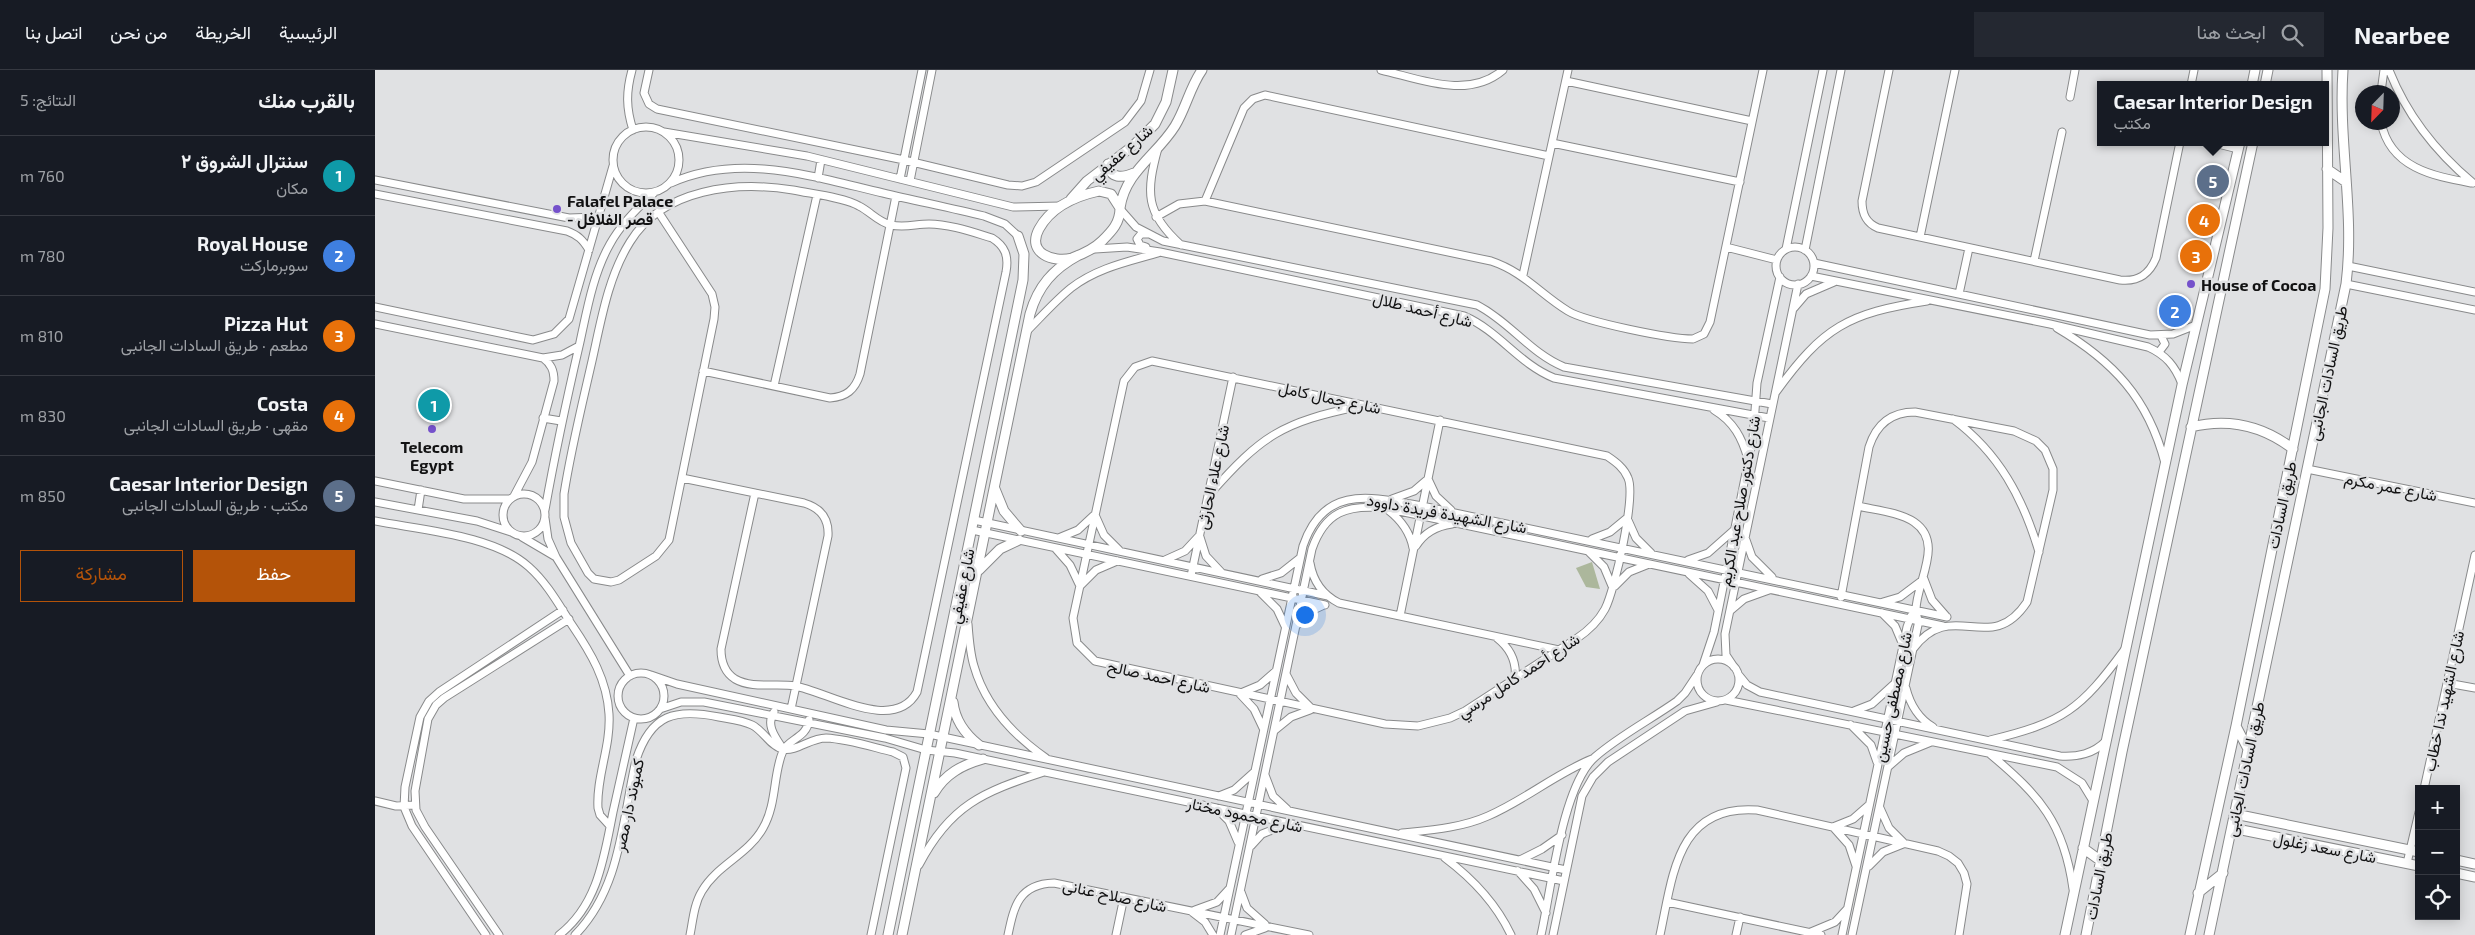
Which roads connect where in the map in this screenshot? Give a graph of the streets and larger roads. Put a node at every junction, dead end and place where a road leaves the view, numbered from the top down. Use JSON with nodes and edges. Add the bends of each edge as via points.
{"nodes":[{"id":1,"x":632,"y":70,"type":"edge"},
{"id":2,"x":649,"y":70,"type":"edge"},
{"id":3,"x":922,"y":70,"type":"edge"},
{"id":4,"x":932,"y":70,"type":"edge"},
{"id":5,"x":1151,"y":70,"type":"edge"},
{"id":6,"x":1173,"y":70,"type":"edge"},
{"id":7,"x":1202,"y":70,"type":"edge"},
{"id":8,"x":1381,"y":70,"type":"edge"},
{"id":9,"x":1503,"y":70,"type":"edge"},
{"id":10,"x":1568,"y":70,"type":"edge"},
{"id":11,"x":1763,"y":70,"type":"edge"},
{"id":12,"x":1823,"y":70,"type":"edge"},
{"id":13,"x":1841,"y":70,"type":"edge"},
{"id":14,"x":1889,"y":70,"type":"edge"},
{"id":15,"x":1955,"y":70,"type":"edge"},
{"id":16,"x":2075,"y":70,"type":"edge"},
{"id":17,"x":2343,"y":70,"type":"edge"},
{"id":18,"x":2384,"y":70,"type":"edge"},
{"id":19,"x":2389,"y":70,"type":"edge"},
{"id":20,"x":1566,"y":81,"type":"junction"},
{"id":21,"x":2382,"y":85,"type":"edge"},
{"id":22,"x":2070,"y":97,"type":"dead end"},
{"id":23,"x":1752,"y":121,"type":"junction"},
{"id":24,"x":633,"y":130,"type":"junction"},
{"id":25,"x":2384,"y":130,"type":"edge"},
{"id":26,"x":664,"y":132,"type":"junction"},
{"id":27,"x":2063,"y":132,"type":"dead end"},
{"id":28,"x":1552,"y":143,"type":"junction"},
{"id":29,"x":2179,"y":146,"type":"edge"},
{"id":30,"x":2239,"y":146,"type":"edge"},
{"id":31,"x":2252,"y":146,"type":"edge"},
{"id":32,"x":2327,"y":146,"type":"edge"},
{"id":33,"x":1158,"y":148,"type":"junction"},
{"id":34,"x":1549,"y":156,"type":"junction"},
{"id":35,"x":821,"y":160,"type":"junction"},
{"id":36,"x":904,"y":160,"type":"junction"},
{"id":37,"x":914,"y":162,"type":"junction"},
{"id":38,"x":1108,"y":164,"type":"junction"},
{"id":39,"x":613,"y":166,"type":"junction"},
{"id":40,"x":2327,"y":169,"type":"junction"},
{"id":41,"x":1135,"y":173,"type":"junction"},
{"id":42,"x":818,"y":178,"type":"junction"},
{"id":43,"x":900,"y":179,"type":"junction"},
{"id":44,"x":375,"y":180,"type":"edge"},
{"id":45,"x":910,"y":181,"type":"junction"},
{"id":46,"x":1740,"y":182,"type":"junction"},
{"id":47,"x":2346,"y":182,"type":"junction"},
{"id":48,"x":671,"y":183,"type":"junction"},
{"id":49,"x":2474,"y":184,"type":"edge"},
{"id":50,"x":654,"y":193,"type":"junction"},
{"id":51,"x":375,"y":194,"type":"edge"},
{"id":52,"x":817,"y":195,"type":"junction"},
{"id":53,"x":896,"y":196,"type":"junction"},
{"id":54,"x":1205,"y":201,"type":"junction"},
{"id":55,"x":1066,"y":203,"type":"junction"},
{"id":56,"x":1120,"y":209,"type":"junction"},
{"id":57,"x":659,"y":213,"type":"junction"},
{"id":58,"x":597,"y":217,"type":"junction"},
{"id":59,"x":1156,"y":217,"type":"junction"},
{"id":60,"x":891,"y":225,"type":"junction"},
{"id":61,"x":1147,"y":234,"type":"junction"},
{"id":62,"x":1018,"y":236,"type":"junction"},
{"id":63,"x":1920,"y":237,"type":"junction"},
{"id":64,"x":2232,"y":239,"type":"junction"},
{"id":65,"x":1181,"y":245,"type":"junction"},
{"id":66,"x":1037,"y":246,"type":"junction"},
{"id":67,"x":1726,"y":247,"type":"junction"},
{"id":68,"x":1969,"y":248,"type":"junction"},
{"id":69,"x":1786,"y":249,"type":"junction"},
{"id":70,"x":589,"y":250,"type":"junction"},
{"id":71,"x":1090,"y":250,"type":"junction"},
{"id":72,"x":1805,"y":250,"type":"junction"},
{"id":73,"x":1160,"y":252,"type":"junction"},
{"id":74,"x":1079,"y":255,"type":"junction"},
{"id":75,"x":1024,"y":260,"type":"junction"},
{"id":76,"x":1777,"y":260,"type":"junction"},
{"id":77,"x":2034,"y":261,"type":"junction"},
{"id":78,"x":1814,"y":263,"type":"junction"},
{"id":79,"x":2211,"y":263,"type":"junction"},
{"id":80,"x":2348,"y":266,"type":"junction"},
{"id":81,"x":1523,"y":275,"type":"junction"},
{"id":82,"x":1811,"y":276,"type":"junction"},
{"id":83,"x":1780,"y":277,"type":"junction"},
{"id":84,"x":1356,"y":281,"type":"junction"},
{"id":85,"x":1838,"y":281,"type":"junction"},
{"id":86,"x":1798,"y":284,"type":"junction"},
{"id":87,"x":2346,"y":284,"type":"junction"},
{"id":88,"x":2475,"y":292,"type":"edge"},
{"id":89,"x":1354,"y":293,"type":"junction"},
{"id":90,"x":1959,"y":294,"type":"junction"},
{"id":91,"x":1933,"y":300,"type":"junction"},
{"id":92,"x":1987,"y":300,"type":"junction"},
{"id":93,"x":375,"y":307,"type":"edge"},
{"id":94,"x":2475,"y":310,"type":"edge"},
{"id":95,"x":1985,"y":311,"type":"junction"},
{"id":96,"x":1791,"y":313,"type":"junction"},
{"id":97,"x":375,"y":324,"type":"edge"},
{"id":98,"x":2050,"y":324,"type":"junction"},
{"id":99,"x":2196,"y":325,"type":"junction"},
{"id":100,"x":1026,"y":332,"type":"junction"},
{"id":101,"x":2161,"y":336,"type":"junction"},
{"id":102,"x":579,"y":346,"type":"junction"},
{"id":103,"x":2159,"y":352,"type":"junction"},
{"id":104,"x":2331,"y":352,"type":"junction"},
{"id":105,"x":2313,"y":355,"type":"junction"},
{"id":106,"x":543,"y":358,"type":"junction"},
{"id":107,"x":703,"y":371,"type":"junction"},
{"id":108,"x":1233,"y":377,"type":"junction"},
{"id":109,"x":2182,"y":385,"type":"junction"},
{"id":110,"x":774,"y":386,"type":"junction"},
{"id":111,"x":1774,"y":394,"type":"junction"},
{"id":112,"x":1756,"y":401,"type":"junction"},
{"id":113,"x":1772,"y":404,"type":"junction"},
{"id":114,"x":1366,"y":405,"type":"junction"},
{"id":115,"x":1710,"y":407,"type":"junction"},
{"id":116,"x":1756,"y":416,"type":"junction"},
{"id":117,"x":543,"y":418,"type":"junction"},
{"id":118,"x":1769,"y":418,"type":"junction"},
{"id":119,"x":1951,"y":418,"type":"junction"},
{"id":120,"x":1440,"y":420,"type":"junction"},
{"id":121,"x":561,"y":421,"type":"junction"},
{"id":122,"x":2191,"y":427,"type":"junction"},
{"id":123,"x":2293,"y":449,"type":"junction"},
{"id":124,"x":1748,"y":462,"type":"junction"},
{"id":125,"x":2165,"y":464,"type":"junction"},
{"id":126,"x":2307,"y":469,"type":"junction"},
{"id":127,"x":682,"y":478,"type":"junction"},
{"id":128,"x":1428,"y":478,"type":"junction"},
{"id":129,"x":375,"y":481,"type":"edge"},
{"id":130,"x":995,"y":488,"type":"junction"},
{"id":131,"x":421,"y":490,"type":"junction"},
{"id":132,"x":755,"y":493,"type":"junction"},
{"id":133,"x":512,"y":498,"type":"junction"},
{"id":134,"x":1207,"y":498,"type":"junction"},
{"id":135,"x":1387,"y":500,"type":"junction"},
{"id":136,"x":375,"y":502,"type":"edge"},
{"id":137,"x":2475,"y":503,"type":"edge"},
{"id":138,"x":1422,"y":506,"type":"junction"},
{"id":139,"x":1858,"y":506,"type":"junction"},
{"id":140,"x":1385,"y":508,"type":"junction"},
{"id":141,"x":418,"y":510,"type":"junction"},
{"id":142,"x":1458,"y":513,"type":"junction"},
{"id":143,"x":545,"y":514,"type":"junction"},
{"id":144,"x":1095,"y":514,"type":"junction"},
{"id":145,"x":1420,"y":516,"type":"junction"},
{"id":146,"x":1627,"y":518,"type":"junction"},
{"id":147,"x":974,"y":520,"type":"junction"},
{"id":148,"x":375,"y":521,"type":"edge"},
{"id":149,"x":988,"y":523,"type":"junction"},
{"id":150,"x":1456,"y":523,"type":"junction"},
{"id":151,"x":972,"y":530,"type":"junction"},
{"id":152,"x":1735,"y":530,"type":"junction"},
{"id":153,"x":1021,"y":531,"type":"junction"},
{"id":154,"x":986,"y":533,"type":"junction"},
{"id":155,"x":515,"y":534,"type":"junction"},
{"id":156,"x":1200,"y":534,"type":"junction"},
{"id":157,"x":1745,"y":536,"type":"junction"},
{"id":158,"x":1056,"y":538,"type":"junction"},
{"id":159,"x":1019,"y":540,"type":"junction"},
{"id":160,"x":1589,"y":540,"type":"junction"},
{"id":161,"x":1089,"y":544,"type":"junction"},
{"id":162,"x":1621,"y":547,"type":"junction"},
{"id":163,"x":1054,"y":548,"type":"junction"},
{"id":164,"x":1120,"y":551,"type":"junction"},
{"id":165,"x":1413,"y":551,"type":"junction"},
{"id":166,"x":1589,"y":551,"type":"junction"},
{"id":167,"x":2039,"y":552,"type":"junction"},
{"id":168,"x":1087,"y":554,"type":"junction"},
{"id":169,"x":1652,"y":554,"type":"junction"},
{"id":170,"x":2475,"y":555,"type":"edge"},
{"id":171,"x":556,"y":557,"type":"junction"},
{"id":172,"x":1619,"y":557,"type":"junction"},
{"id":173,"x":1300,"y":558,"type":"junction"},
{"id":174,"x":1165,"y":560,"type":"junction"},
{"id":175,"x":1309,"y":560,"type":"junction"},
{"id":176,"x":1118,"y":561,"type":"junction"},
{"id":177,"x":1686,"y":561,"type":"junction"},
{"id":178,"x":1650,"y":564,"type":"junction"},
{"id":179,"x":1193,"y":566,"type":"junction"},
{"id":180,"x":1727,"y":569,"type":"junction"},
{"id":181,"x":1685,"y":571,"type":"junction"},
{"id":182,"x":977,"y":572,"type":"junction"},
{"id":183,"x":1222,"y":572,"type":"junction"},
{"id":184,"x":1738,"y":572,"type":"junction"},
{"id":185,"x":1191,"y":576,"type":"junction"},
{"id":186,"x":1725,"y":579,"type":"junction"},
{"id":187,"x":1924,"y":579,"type":"junction"},
{"id":188,"x":1258,"y":580,"type":"junction"},
{"id":189,"x":1776,"y":580,"type":"junction"},
{"id":190,"x":1736,"y":582,"type":"junction"},
{"id":191,"x":1079,"y":587,"type":"junction"},
{"id":192,"x":1293,"y":588,"type":"junction"},
{"id":193,"x":1613,"y":588,"type":"junction"},
{"id":194,"x":1255,"y":590,"type":"junction"},
{"id":195,"x":1303,"y":590,"type":"junction"},
{"id":196,"x":1774,"y":590,"type":"junction"},
{"id":197,"x":1842,"y":594,"type":"junction"},
{"id":198,"x":1328,"y":596,"type":"junction"},
{"id":199,"x":1291,"y":597,"type":"junction"},
{"id":200,"x":1301,"y":600,"type":"junction"},
{"id":201,"x":1881,"y":602,"type":"junction"},
{"id":202,"x":1339,"y":603,"type":"junction"},
{"id":203,"x":1840,"y":603,"type":"junction"},
{"id":204,"x":1325,"y":605,"type":"junction"},
{"id":205,"x":563,"y":610,"type":"junction"},
{"id":206,"x":1718,"y":610,"type":"junction"},
{"id":207,"x":1916,"y":610,"type":"junction"},
{"id":208,"x":1729,"y":612,"type":"junction"},
{"id":209,"x":1879,"y":612,"type":"junction"},
{"id":210,"x":1400,"y":616,"type":"junction"},
{"id":211,"x":1947,"y":617,"type":"junction"},
{"id":212,"x":1910,"y":618,"type":"junction"},
{"id":213,"x":2132,"y":618,"type":"junction"},
{"id":214,"x":569,"y":619,"type":"junction"},
{"id":215,"x":1919,"y":620,"type":"junction"},
{"id":216,"x":967,"y":622,"type":"junction"},
{"id":217,"x":2150,"y":622,"type":"junction"},
{"id":218,"x":1956,"y":624,"type":"junction"},
{"id":219,"x":1285,"y":626,"type":"junction"},
{"id":220,"x":1943,"y":626,"type":"junction"},
{"id":221,"x":1295,"y":628,"type":"junction"},
{"id":222,"x":1495,"y":636,"type":"junction"},
{"id":223,"x":1903,"y":647,"type":"junction"},
{"id":224,"x":1913,"y":648,"type":"junction"},
{"id":225,"x":2126,"y":649,"type":"junction"},
{"id":226,"x":1559,"y":650,"type":"junction"},
{"id":227,"x":1703,"y":665,"type":"junction"},
{"id":228,"x":1734,"y":667,"type":"junction"},
{"id":229,"x":1276,"y":671,"type":"junction"},
{"id":230,"x":1285,"y":673,"type":"junction"},
{"id":231,"x":1738,"y":674,"type":"junction"},
{"id":232,"x":651,"y":675,"type":"junction"},
{"id":233,"x":1697,"y":675,"type":"junction"},
{"id":234,"x":630,"y":676,"type":"junction"},
{"id":235,"x":1515,"y":679,"type":"junction"},
{"id":236,"x":1895,"y":682,"type":"junction"},
{"id":237,"x":2447,"y":682,"type":"junction"},
{"id":238,"x":1905,"y":685,"type":"junction"},
{"id":239,"x":796,"y":686,"type":"junction"},
{"id":240,"x":2475,"y":688,"type":"edge"},
{"id":241,"x":1239,"y":694,"type":"junction"},
{"id":242,"x":952,"y":696,"type":"junction"},
{"id":243,"x":1270,"y":700,"type":"junction"},
{"id":244,"x":1726,"y":700,"type":"junction"},
{"id":245,"x":1279,"y":702,"type":"junction"},
{"id":246,"x":1717,"y":702,"type":"junction"},
{"id":247,"x":780,"y":707,"type":"junction"},
{"id":248,"x":791,"y":709,"type":"junction"},
{"id":249,"x":1313,"y":709,"type":"junction"},
{"id":250,"x":659,"y":710,"type":"junction"},
{"id":251,"x":1852,"y":712,"type":"junction"},
{"id":252,"x":808,"y":713,"type":"junction"},
{"id":253,"x":772,"y":716,"type":"junction"},
{"id":254,"x":634,"y":718,"type":"junction"},
{"id":255,"x":1887,"y":719,"type":"junction"},
{"id":256,"x":1898,"y":721,"type":"junction"},
{"id":257,"x":809,"y":723,"type":"junction"},
{"id":258,"x":1849,"y":724,"type":"junction"},
{"id":259,"x":2236,"y":726,"type":"junction"},
{"id":260,"x":1263,"y":729,"type":"junction"},
{"id":261,"x":1938,"y":730,"type":"junction"},
{"id":262,"x":1885,"y":731,"type":"junction"},
{"id":263,"x":1273,"y":732,"type":"junction"},
{"id":264,"x":1895,"y":733,"type":"junction"},
{"id":265,"x":929,"y":734,"type":"junction"},
{"id":266,"x":943,"y":738,"type":"junction"},
{"id":267,"x":1988,"y":740,"type":"junction"},
{"id":268,"x":2106,"y":740,"type":"junction"},
{"id":269,"x":1935,"y":742,"type":"junction"},
{"id":270,"x":979,"y":745,"type":"junction"},
{"id":271,"x":783,"y":749,"type":"junction"},
{"id":272,"x":2248,"y":749,"type":"junction"},
{"id":273,"x":926,"y":750,"type":"junction"},
{"id":274,"x":940,"y":751,"type":"junction"},
{"id":275,"x":1988,"y":752,"type":"junction"},
{"id":276,"x":2060,"y":756,"type":"junction"},
{"id":277,"x":1595,"y":758,"type":"junction"},
{"id":278,"x":983,"y":759,"type":"junction"},
{"id":279,"x":1050,"y":761,"type":"junction"},
{"id":280,"x":1878,"y":764,"type":"junction"},
{"id":281,"x":2057,"y":767,"type":"junction"},
{"id":282,"x":1888,"y":769,"type":"junction"},
{"id":283,"x":1255,"y":771,"type":"junction"},
{"id":284,"x":1045,"y":772,"type":"junction"},
{"id":285,"x":1265,"y":772,"type":"junction"},
{"id":286,"x":2425,"y":785,"type":"edge"},
{"id":287,"x":1217,"y":796,"type":"junction"},
{"id":288,"x":931,"y":798,"type":"junction"},
{"id":289,"x":375,"y":801,"type":"edge"},
{"id":290,"x":2093,"y":801,"type":"junction"},
{"id":291,"x":1248,"y":803,"type":"junction"},
{"id":292,"x":1869,"y":804,"type":"junction"},
{"id":293,"x":415,"y":805,"type":"junction"},
{"id":294,"x":1258,"y":805,"type":"junction"},
{"id":295,"x":404,"y":806,"type":"junction"},
{"id":296,"x":1880,"y":806,"type":"junction"},
{"id":297,"x":1216,"y":808,"type":"junction"},
{"id":298,"x":1291,"y":812,"type":"junction"},
{"id":299,"x":1246,"y":814,"type":"junction"},
{"id":300,"x":2235,"y":814,"type":"junction"},
{"id":301,"x":1256,"y":816,"type":"junction"},
{"id":302,"x":1290,"y":823,"type":"junction"},
{"id":303,"x":611,"y":826,"type":"junction"},
{"id":304,"x":1833,"y":828,"type":"junction"},
{"id":305,"x":2232,"y":828,"type":"junction"},
{"id":306,"x":1394,"y":834,"type":"junction"},
{"id":307,"x":1863,"y":834,"type":"junction"},
{"id":308,"x":1562,"y":835,"type":"junction"},
{"id":309,"x":1873,"y":837,"type":"junction"},
{"id":310,"x":1905,"y":844,"type":"junction"},
{"id":311,"x":1239,"y":845,"type":"junction"},
{"id":312,"x":2083,"y":848,"type":"junction"},
{"id":313,"x":1249,"y":849,"type":"junction"},
{"id":314,"x":2415,"y":851,"type":"edge"},
{"id":315,"x":1443,"y":856,"type":"junction"},
{"id":316,"x":1520,"y":860,"type":"junction"},
{"id":317,"x":2101,"y":861,"type":"junction"},
{"id":318,"x":2460,"y":861,"type":"edge"},
{"id":319,"x":2407,"y":863,"type":"junction"},
{"id":320,"x":2475,"y":864,"type":"edge"},
{"id":321,"x":2415,"y":865,"type":"edge"},
{"id":322,"x":1856,"y":867,"type":"junction"},
{"id":323,"x":1555,"y":868,"type":"junction"},
{"id":324,"x":916,"y":870,"type":"junction"},
{"id":325,"x":1566,"y":870,"type":"junction"},
{"id":326,"x":1866,"y":870,"type":"junction"},
{"id":327,"x":1517,"y":871,"type":"junction"},
{"id":328,"x":2223,"y":873,"type":"junction"},
{"id":329,"x":2460,"y":874,"type":"edge"},
{"id":330,"x":2475,"y":877,"type":"edge"},
{"id":331,"x":1553,"y":878,"type":"junction"},
{"id":332,"x":1564,"y":881,"type":"junction"},
{"id":333,"x":1230,"y":887,"type":"junction"},
{"id":334,"x":1241,"y":889,"type":"junction"},
{"id":335,"x":2198,"y":893,"type":"junction"},
{"id":336,"x":2073,"y":894,"type":"junction"},
{"id":337,"x":1124,"y":897,"type":"junction"},
{"id":338,"x":1667,"y":902,"type":"junction"},
{"id":339,"x":1847,"y":908,"type":"junction"},
{"id":340,"x":1189,"y":910,"type":"junction"},
{"id":341,"x":1546,"y":912,"type":"junction"},
{"id":342,"x":1224,"y":918,"type":"junction"},
{"id":343,"x":1739,"y":918,"type":"junction"},
{"id":344,"x":1234,"y":920,"type":"junction"},
{"id":345,"x":1270,"y":927,"type":"junction"},
{"id":346,"x":1809,"y":932,"type":"junction"},
{"id":347,"x":486,"y":935,"type":"edge"},
{"id":348,"x":499,"y":935,"type":"edge"},
{"id":349,"x":559,"y":935,"type":"edge"},
{"id":350,"x":575,"y":935,"type":"edge"},
{"id":351,"x":690,"y":935,"type":"edge"},
{"id":352,"x":871,"y":935,"type":"edge"},
{"id":353,"x":888,"y":935,"type":"edge"},
{"id":354,"x":902,"y":935,"type":"edge"},
{"id":355,"x":1008,"y":935,"type":"edge"},
{"id":356,"x":1116,"y":935,"type":"edge"},
{"id":357,"x":1213,"y":935,"type":"edge"},
{"id":358,"x":1220,"y":935,"type":"edge"},
{"id":359,"x":1231,"y":935,"type":"edge"},
{"id":360,"x":1245,"y":935,"type":"edge"},
{"id":361,"x":1309,"y":935,"type":"edge"},
{"id":362,"x":1511,"y":935,"type":"edge"},
{"id":363,"x":1541,"y":935,"type":"edge"},
{"id":364,"x":1553,"y":935,"type":"edge"},
{"id":365,"x":1660,"y":935,"type":"edge"},
{"id":366,"x":1736,"y":935,"type":"edge"},
{"id":367,"x":1821,"y":935,"type":"edge"},
{"id":368,"x":1842,"y":935,"type":"edge"},
{"id":369,"x":1852,"y":935,"type":"edge"},
{"id":370,"x":1959,"y":935,"type":"edge"},
{"id":371,"x":2065,"y":935,"type":"edge"},
{"id":372,"x":2086,"y":935,"type":"edge"},
{"id":373,"x":2190,"y":935,"type":"edge"},
{"id":374,"x":2209,"y":935,"type":"edge"}],
"edges":[{"from":1,"to":24,"type":"street","via":[[627,89],[627,110]]},
{"from":2,"to":36,"type":"street","via":[[644,93],[649,104],[657,109]]},
{"from":3,"to":36,"type":"street"},
{"from":4,"to":37,"type":"street"},
{"from":5,"to":37,"type":"street","via":[[1141,101],[1125,122],[1030,185],[1008,185]]},
{"from":6,"to":38,"type":"street","name":"شارع عفيفي","via":[[1166,102],[1155,124]]},
{"from":7,"to":33,"type":"street","name":"شارع عفيفي","via":[[1176,125]]},
{"from":8,"to":9,"type":"street","via":[[1458,86],[1481,83]]},
{"from":10,"to":20,"type":"street"},
{"from":11,"to":23,"type":"street"},
{"from":12,"to":69,"type":"street"},
{"from":13,"to":72,"type":"street"},
{"from":14,"to":63,"type":"street","via":[[1862,208],[1872,225]]},
{"from":15,"to":63,"type":"street"},
{"from":16,"to":22,"type":"street"},
{"from":17,"to":47,"type":"street","name":"طريق السادات الجانبى"},
{"from":18,"to":21,"type":"street"},
{"from":19,"to":49,"type":"street","via":[[2403,101],[2427,137]]},
{"from":20,"to":23,"type":"street"},
{"from":20,"to":28,"type":"street"},
{"from":23,"to":46,"type":"street"},
{"from":24,"to":26,"type":"street","via":[[652,128]]},
{"from":24,"to":39,"type":"street","via":[[619,142]]},
{"from":25,"to":49,"type":"street","via":[[2395,151],[2416,169]]},
{"from":26,"to":35,"type":"street"},
{"from":26,"to":48,"type":"street","via":[[673,141],[680,159],[678,172]]},
{"from":27,"to":77,"type":"street"},
{"from":28,"to":34,"type":"street"},
{"from":28,"to":46,"type":"street"},
{"from":29,"to":77,"type":"street","via":[[2156,258],[2146,274],[2138,279],[2120,280]]},
{"from":30,"to":79,"type":"street"},
{"from":31,"to":64,"type":"street","name":"طريق السادات"},
{"from":32,"to":40,"type":"street","name":"طريق السادات"},
{"from":33,"to":41,"type":"street","name":"شارع عفيفي"},
{"from":33,"to":59,"type":"street","via":[[1149,186]]},
{"from":34,"to":54,"type":"street","via":[[1265,95],[1253,99],[1244,108]]},
{"from":34,"to":81,"type":"street"},
{"from":35,"to":42,"type":"street"},
{"from":35,"to":43,"type":"street"},
{"from":36,"to":37,"type":"street"},
{"from":36,"to":43,"type":"street"},
{"from":37,"to":45,"type":"street"},
{"from":38,"to":41,"type":"street","via":[[1117,177]]},
{"from":38,"to":55,"type":"street","name":"شارع عفيفي"},
{"from":39,"to":50,"type":"street","via":[[618,178],[631,190]]},
{"from":39,"to":58,"type":"street"},
{"from":40,"to":47,"type":"street"},
{"from":40,"to":105,"type":"street","name":"طريق السادات","via":[[2327,273]]},
{"from":41,"to":56,"type":"street","name":"شارع عفيفي","via":[[1122,195]]},
{"from":42,"to":48,"type":"street","via":[[781,170],[742,168],[703,172]]},
{"from":42,"to":53,"type":"street"},
{"from":43,"to":45,"type":"street"},
{"from":44,"to":58,"type":"street","via":[[569,218]]},
{"from":45,"to":55,"type":"street","via":[[1013,206]]},
{"from":46,"to":67,"type":"street"},
{"from":47,"to":80,"type":"street","name":"طريق السادات الجانبى"},
{"from":48,"to":50,"type":"street"},
{"from":50,"to":102,"type":"street","via":[[628,217],[609,246],[596,279]]},
{"from":51,"to":70,"type":"street","via":[[567,232],[584,241]]},
{"from":52,"to":57,"type":"street","via":[[770,188],[715,189],[692,194]]},
{"from":52,"to":60,"type":"street","via":[[853,203]]},
{"from":52,"to":110,"type":"street"},
{"from":53,"to":60,"type":"street"},
{"from":53,"to":62,"type":"street","via":[[994,219]]},
{"from":54,"to":59,"type":"street","via":[[1179,204]]},
{"from":54,"to":81,"type":"street","via":[[1491,261]]},
{"from":55,"to":56,"type":"street","via":[[1089,193],[1105,191],[1115,198]]},
{"from":55,"to":66,"type":"street","name":"شارع عفيفي","via":[[1040,227]]},
{"from":56,"to":61,"type":"street","name":"شارع أحمد طلال","via":[[1127,219]]},
{"from":56,"to":71,"type":"street","name":"شارع عفيفي","via":[[1114,228]]},
{"from":57,"to":107,"type":"street","via":[[713,294],[714,320]]},
{"from":57,"to":127,"type":"street","via":[[631,240],[612,282],[568,470],[564,517],[571,543],[588,573],[602,582],[619,580],[664,549]]},
{"from":58,"to":70,"type":"street"},
{"from":59,"to":65,"type":"street"},
{"from":60,"to":110,"type":"street","via":[[860,374],[853,389],[846,395],[830,398]]},
{"from":60,"to":239,"type":"street","via":[[935,224],[991,238],[998,242],[1007,256],[1006,272],[917,692],[906,706],[890,711],[838,701]]},
{"from":61,"to":65,"type":"street","name":"شارع أحمد طلال"},
{"from":61,"to":73,"type":"street","via":[[1139,235],[1138,243]]},
{"from":62,"to":66,"type":"street"},
{"from":62,"to":75,"type":"street","name":"شارع عفيفي"},
{"from":63,"to":68,"type":"street"},
{"from":64,"to":79,"type":"street"},
{"from":64,"to":122,"type":"street","name":"طريق السادات"},
{"from":65,"to":84,"type":"street","name":"شارع أحمد طلال"},
{"from":66,"to":74,"type":"street","via":[[1041,253],[1052,259]]},
{"from":66,"to":75,"type":"street"},
{"from":67,"to":76,"type":"street"},
{"from":67,"to":81,"type":"street","via":[[1708,328],[1693,339],[1579,317]]},
{"from":68,"to":77,"type":"street"},
{"from":68,"to":90,"type":"street"},
{"from":69,"to":72,"type":"street"},
{"from":69,"to":76,"type":"street"},
{"from":70,"to":93,"type":"street","via":[[569,318],[562,327],[544,338],[533,340]]},
{"from":71,"to":73,"type":"street","name":"شارع أحمد طلال","via":[[1121,247]]},
{"from":71,"to":74,"type":"street","name":"شارع عفيفي"},
{"from":72,"to":78,"type":"street"},
{"from":73,"to":89,"type":"street","name":"شارع أحمد طلال"},
{"from":73,"to":100,"type":"street","via":[[1121,263],[1087,278],[1057,300]]},
{"from":74,"to":100,"type":"street","name":"شارع عفيفي","via":[[1064,263],[1042,285]]},
{"from":75,"to":147,"type":"street","name":"شارع عفيفي","via":[[1023,280]]},
{"from":76,"to":83,"type":"street"},
{"from":78,"to":82,"type":"street"},
{"from":78,"to":90,"type":"street"},
{"from":79,"to":99,"type":"street"},
{"from":80,"to":87,"type":"street","name":"طريق السادات الجانبى"},
{"from":80,"to":88,"type":"street"},
{"from":82,"to":85,"type":"street"},
{"from":82,"to":86,"type":"street"},
{"from":83,"to":86,"type":"street","via":[[1788,283]]},
{"from":83,"to":112,"type":"street","name":"شارع دكتور صلاح عبد الكريم","via":[[1758,375]]},
{"from":84,"to":89,"type":"street"},
{"from":84,"to":112,"type":"street","name":"شارع أحمد طلال","via":[[1477,305],[1503,322],[1535,352],[1564,367]]},
{"from":85,"to":91,"type":"street"},
{"from":85,"to":96,"type":"street","via":[[1806,294]]},
{"from":86,"to":96,"type":"street","name":"شارع دكتور صلاح عبد الكريم"},
{"from":87,"to":94,"type":"street"},
{"from":87,"to":104,"type":"street","name":"طريق السادات الجانبى"},
{"from":89,"to":115,"type":"street","name":"شارع أحمد طلال","via":[[1456,314],[1479,322],[1532,368],[1554,378]]},
{"from":90,"to":92,"type":"street"},
{"from":91,"to":95,"type":"street"},
{"from":91,"to":111,"type":"street","via":[[1880,309],[1845,322],[1802,356]]},
{"from":92,"to":95,"type":"street"},
{"from":92,"to":101,"type":"street"},
{"from":95,"to":98,"type":"street"},
{"from":96,"to":111,"type":"street","name":"شارع دكتور صلاح عبد الكريم"},
{"from":97,"to":106,"type":"street"},
{"from":98,"to":103,"type":"street"},
{"from":98,"to":125,"type":"street","via":[[2100,356],[2123,379],[2153,425]]},
{"from":99,"to":101,"type":"street"},
{"from":99,"to":109,"type":"street"},
{"from":100,"to":130,"type":"street","name":"شارع عفيفي"},
{"from":101,"to":103,"type":"street","via":[[2165,344]]},
{"from":102,"to":106,"type":"street","via":[[562,355]]},
{"from":102,"to":121,"type":"street"},
{"from":103,"to":109,"type":"street","via":[[2169,361]]},
{"from":104,"to":105,"type":"street"},
{"from":104,"to":126,"type":"street","name":"طريق السادات الجانبى"},
{"from":105,"to":123,"type":"street","name":"طريق السادات"},
{"from":106,"to":117,"type":"street","via":[[553,374]]},
{"from":107,"to":110,"type":"street"},
{"from":107,"to":127,"type":"street"},
{"from":108,"to":114,"type":"street","name":"شارع جمال كامل"},
{"from":108,"to":134,"type":"street","name":"شارع علاء الحارثى"},
{"from":108,"to":144,"type":"street","name":"شارع جمال كامل","via":[[1152,361],[1130,371],[1121,393]]},
{"from":109,"to":125,"type":"street"},
{"from":111,"to":113,"type":"street","name":"شارع دكتور صلاح عبد الكريم"},
{"from":112,"to":113,"type":"street","name":"شارع أحمد طلال"},
{"from":112,"to":116,"type":"street","name":"شارع دكتور صلاح عبد الكريم"},
{"from":113,"to":118,"type":"street","name":"شارع دكتور صلاح عبد الكريم"},
{"from":114,"to":120,"type":"street","name":"شارع جمال كامل"},
{"from":114,"to":134,"type":"street","via":[[1317,415],[1279,431],[1245,455]]},
{"from":115,"to":116,"type":"street","name":"شارع أحمد طلال"},
{"from":115,"to":124,"type":"street","via":[[1732,424]]},
{"from":116,"to":118,"type":"street","name":"شارع أحمد طلال"},
{"from":116,"to":124,"type":"street","name":"شارع دكتور صلاح عبد الكريم"},
{"from":117,"to":121,"type":"street"},
{"from":117,"to":133,"type":"street","via":[[530,468]]},
{"from":118,"to":157,"type":"street","name":"شارع دكتور صلاح عبد الكريم"},
{"from":119,"to":139,"type":"street","via":[[1904,412],[1885,421],[1872,437]]},
{"from":119,"to":167,"type":"street","via":[[1982,444],[2008,476],[2024,508]]},
{"from":119,"to":167,"type":"street","via":[[2026,434],[2045,450],[2055,480]]},
{"from":120,"to":128,"type":"street"},
{"from":120,"to":146,"type":"street","name":"شارع جمال كامل","via":[[1607,456],[1623,469],[1628,478]]},
{"from":121,"to":143,"type":"street"},
{"from":122,"to":123,"type":"street","via":[[2221,423],[2246,426],[2269,434]]},
{"from":122,"to":217,"type":"street","name":"طريق السادات"},
{"from":123,"to":259,"type":"street","name":"طريق السادات"},
{"from":124,"to":152,"type":"street","name":"شارع دكتور صلاح عبد الكريم"},
{"from":125,"to":213,"type":"street"},
{"from":126,"to":137,"type":"street","name":"شارع عمر مكرم"},
{"from":126,"to":272,"type":"street","name":"طريق السادات الجانبى"},
{"from":127,"to":132,"type":"street"},
{"from":128,"to":135,"type":"street","via":[[1406,496]]},
{"from":128,"to":138,"type":"street"},
{"from":128,"to":142,"type":"street","via":[[1442,504]]},
{"from":129,"to":131,"type":"street"},
{"from":130,"to":149,"type":"street","name":"شارع عفيفي"},
{"from":130,"to":153,"type":"street","via":[[1005,511]]},
{"from":131,"to":133,"type":"street","via":[[464,499]]},
{"from":131,"to":141,"type":"street"},
{"from":132,"to":239,"type":"street","via":[[813,506],[826,518],[828,527]]},
{"from":132,"to":239,"type":"street","via":[[721,658],[723,667],[736,680]]},
{"from":133,"to":143,"type":"street","via":[[529,494],[542,503]]},
{"from":133,"to":155,"type":"street","via":[[503,512],[506,527]]},
{"from":134,"to":156,"type":"street","name":"شارع علاء الحارثى"},
{"from":135,"to":138,"type":"street","name":"شارع الشهيدة فريدة داوود"},
{"from":135,"to":173,"type":"street","name":"شارع الشهيدة فريدة داوود","via":[[1357,497],[1326,509],[1311,525]]},
{"from":136,"to":141,"type":"street"},
{"from":138,"to":142,"type":"street","name":"شارع الشهيدة فريدة داوود"},
{"from":138,"to":145,"type":"street"},
{"from":139,"to":187,"type":"street","via":[[1915,522],[1923,531],[1929,553]]},
{"from":139,"to":197,"type":"street"},
{"from":140,"to":145,"type":"street","name":"شارع الشهيدة فريدة داوود"},
{"from":140,"to":165,"type":"street","via":[[1402,522]]},
{"from":140,"to":175,"type":"street","name":"شارع الشهيدة فريدة داوود","via":[[1359,507],[1337,514],[1321,529]]},
{"from":141,"to":155,"type":"street","via":[[477,521]]},
{"from":142,"to":160,"type":"street","name":"شارع الشهيدة فريدة داوود"},
{"from":143,"to":155,"type":"street","via":[[539,531],[533,535]]},
{"from":143,"to":171,"type":"street","via":[[548,539]]},
{"from":144,"to":158,"type":"street","via":[[1079,530]]},
{"from":144,"to":161,"type":"street","name":"شارع جمال كامل"},
{"from":144,"to":164,"type":"street","via":[[1103,535]]},
{"from":145,"to":150,"type":"street","name":"شارع الشهيدة فريدة داوود"},
{"from":145,"to":165,"type":"street"},
{"from":146,"to":160,"type":"street","via":[[1610,532]]},
{"from":146,"to":162,"type":"street","name":"شارع جمال كامل"},
{"from":146,"to":169,"type":"street","via":[[1636,538]]},
{"from":147,"to":149,"type":"street"},
{"from":147,"to":151,"type":"street","name":"شارع عفيفي"},
{"from":148,"to":205,"type":"street","via":[[475,540],[504,550],[537,574]]},
{"from":149,"to":153,"type":"street"},
{"from":149,"to":154,"type":"street","name":"شارع عفيفي"},
{"from":150,"to":165,"type":"street","via":[[1431,532]]},
{"from":150,"to":166,"type":"street","name":"شارع الشهيدة فريدة داوود"},
{"from":151,"to":154,"type":"street"},
{"from":151,"to":265,"type":"street","name":"شارع عفيفي"},
{"from":152,"to":177,"type":"street","via":[[1708,553]]},
{"from":152,"to":180,"type":"street","name":"شارع دكتور صلاح عبد الكريم"},
{"from":153,"to":158,"type":"street"},
{"from":154,"to":159,"type":"street"},
{"from":154,"to":182,"type":"street","name":"شارع عفيفي"},
{"from":155,"to":171,"type":"street"},
{"from":156,"to":174,"type":"street","via":[[1185,551]]},
{"from":156,"to":179,"type":"street","name":"شارع علاء الحارثى"},
{"from":156,"to":183,"type":"street","via":[[1206,556]]},
{"from":157,"to":184,"type":"street","name":"شارع دكتور صلاح عبد الكريم"},
{"from":157,"to":189,"type":"street","via":[[1752,557]]},
{"from":158,"to":161,"type":"street"},
{"from":159,"to":163,"type":"street"},
{"from":159,"to":182,"type":"street","via":[[1000,549]]},
{"from":160,"to":162,"type":"street","name":"شارع الشهيدة فريدة داوود"},
{"from":161,"to":164,"type":"street"},
{"from":161,"to":168,"type":"street","name":"شارع جمال كامل"},
{"from":162,"to":169,"type":"street","name":"شارع الشهيدة فريدة داوود"},
{"from":162,"to":172,"type":"street","name":"شارع جمال كامل"},
{"from":163,"to":168,"type":"street"},
{"from":163,"to":191,"type":"street","via":[[1070,565]]},
{"from":164,"to":174,"type":"street"},
{"from":165,"to":210,"type":"street"},
{"from":166,"to":172,"type":"street","name":"شارع الشهيدة فريدة داوود"},
{"from":166,"to":193,"type":"street","via":[[1605,567]]},
{"from":167,"to":218,"type":"street","via":[[2027,602],[2015,617],[1999,626],[1987,628]]},
{"from":168,"to":176,"type":"street"},
{"from":168,"to":191,"type":"street","name":"شارع احمد صالح"},
{"from":169,"to":177,"type":"street","name":"شارع الشهيدة فريدة داوود"},
{"from":170,"to":237,"type":"street","name":"شارع الشهيد ندا خطاب"},
{"from":171,"to":234,"type":"street"},
{"from":172,"to":178,"type":"street","name":"شارع الشهيدة فريدة داوود"},
{"from":172,"to":193,"type":"street","name":"شارع أحمد كامل مرسي"},
{"from":173,"to":188,"type":"street","via":[[1281,573]]},
{"from":173,"to":192,"type":"street","name":"شارع الشهيدة فريدة داوود"},
{"from":174,"to":179,"type":"street"},
{"from":175,"to":195,"type":"street","name":"شارع الشهيدة فريدة داوود"},
{"from":175,"to":198,"type":"street","via":[[1317,583]]},
{"from":176,"to":185,"type":"street"},
{"from":176,"to":191,"type":"street","via":[[1096,570]]},
{"from":177,"to":180,"type":"street","name":"شارع الشهيدة فريدة داوود"},
{"from":178,"to":181,"type":"street","name":"شارع الشهيدة فريدة داوود"},
{"from":178,"to":193,"type":"street","via":[[1629,572]]},
{"from":179,"to":183,"type":"street"},
{"from":179,"to":185,"type":"street","name":"شارع علاء الحارثى"},
{"from":180,"to":184,"type":"street","name":"شارع الشهيدة فريدة داوود"},
{"from":180,"to":186,"type":"street","name":"شارع دكتور صلاح عبد الكريم"},
{"from":181,"to":186,"type":"street","name":"شارع الشهيدة فريدة داوود"},
{"from":181,"to":206,"type":"street","via":[[1701,583]]},
{"from":182,"to":216,"type":"street","name":"شارع عفيفي"},
{"from":183,"to":188,"type":"street"},
{"from":184,"to":189,"type":"street","name":"شارع الشهيدة فريدة داوود"},
{"from":184,"to":190,"type":"street","name":"شارع دكتور صلاح عبد الكريم"},
{"from":185,"to":194,"type":"street"},
{"from":186,"to":190,"type":"street","name":"شارع الشهيدة فريدة داوود"},
{"from":186,"to":206,"type":"street","name":"شارع دكتور صلاح عبد الكريم"},
{"from":187,"to":201,"type":"street","via":[[1900,597]]},
{"from":187,"to":207,"type":"street"},
{"from":187,"to":211,"type":"street","via":[[1932,600]]},
{"from":188,"to":192,"type":"street"},
{"from":189,"to":197,"type":"street","name":"شارع الشهيدة فريدة داوود"},
{"from":190,"to":196,"type":"street","name":"شارع الشهيدة فريدة داوود"},
{"from":190,"to":208,"type":"street","name":"شارع دكتور صلاح عبد الكريم"},
{"from":191,"to":241,"type":"street","name":"شارع احمد صالح","via":[[1073,618],[1074,635],[1082,650],[1095,662]]},
{"from":192,"to":195,"type":"street"},
{"from":192,"to":199,"type":"street","name":"شارع الشهيدة فريدة داوود"},
{"from":193,"to":226,"type":"street","name":"شارع أحمد كامل مرسي","via":[[1599,619]]},
{"from":194,"to":199,"type":"street"},
{"from":194,"to":219,"type":"street","via":[[1271,601]]},
{"from":195,"to":198,"type":"street"},
{"from":195,"to":200,"type":"street","name":"شارع الشهيدة فريدة داوود"},
{"from":196,"to":203,"type":"street"},
{"from":196,"to":208,"type":"street","via":[[1744,599]]},
{"from":197,"to":201,"type":"street"},
{"from":197,"to":203,"type":"street"},
{"from":198,"to":202,"type":"street"},
{"from":199,"to":200,"type":"street"},
{"from":199,"to":219,"type":"street","name":"شارع الشهيدة فريدة داوود"},
{"from":200,"to":204,"type":"street"},
{"from":200,"to":221,"type":"street","name":"شارع الشهيدة فريدة داوود"},
{"from":201,"to":207,"type":"street"},
{"from":202,"to":204,"type":"street"},
{"from":202,"to":210,"type":"street"},
{"from":203,"to":209,"type":"street"},
{"from":204,"to":221,"type":"street","via":[[1311,611]]},
{"from":205,"to":214,"type":"street"},
{"from":205,"to":295,"type":"street","via":[[429,701],[419,723]]},
{"from":206,"to":227,"type":"street","name":"شارع دكتور صلاح عبد الكريم"},
{"from":207,"to":211,"type":"street"},
{"from":207,"to":212,"type":"street","name":"شارع مصطفى حسين"},
{"from":207,"to":215,"type":"street","name":"شارع مصطفى حسين"},
{"from":208,"to":228,"type":"street","name":"شارع دكتور صلاح عبد الكريم","via":[[1724,648]]},
{"from":209,"to":212,"type":"street"},
{"from":209,"to":223,"type":"street","via":[[1895,626]]},
{"from":210,"to":222,"type":"street"},
{"from":211,"to":218,"type":"street"},
{"from":212,"to":215,"type":"street"},
{"from":212,"to":223,"type":"street","name":"شارع مصطفى حسين"},
{"from":213,"to":217,"type":"street"},
{"from":213,"to":225,"type":"street"},
{"from":214,"to":293,"type":"street","via":[[436,705],[428,719]]},
{"from":214,"to":303,"type":"street","via":[[590,651],[607,697],[609,738],[597,801],[600,815]]},
{"from":215,"to":220,"type":"street"},
{"from":215,"to":224,"type":"street","name":"شارع مصطفى حسين"},
{"from":216,"to":242,"type":"street","name":"شارع عفيفي"},
{"from":216,"to":279,"type":"street","via":[[973,664],[989,701],[1014,732]]},
{"from":217,"to":317,"type":"street","name":"طريق السادات"},
{"from":218,"to":220,"type":"street"},
{"from":219,"to":229,"type":"street","name":"شارع الشهيدة فريدة داوود"},
{"from":220,"to":224,"type":"street","via":[[1926,634]]},
{"from":221,"to":230,"type":"street","name":"شارع الشهيدة فريدة داوود"},
{"from":222,"to":226,"type":"street"},
{"from":222,"to":235,"type":"street","via":[[1514,659]]},
{"from":223,"to":236,"type":"street","name":"شارع مصطفى حسين"},
{"from":224,"to":238,"type":"street","name":"شارع مصطفى حسين"},
{"from":225,"to":267,"type":"street","via":[[2100,684],[2074,709],[2042,725]]},
{"from":225,"to":268,"type":"street"},
{"from":226,"to":235,"type":"street","name":"شارع أحمد كامل مرسي"},
{"from":227,"to":228,"type":"street","via":[[1715,659],[1729,662]]},
{"from":227,"to":233,"type":"street"},
{"from":228,"to":231,"type":"street"},
{"from":229,"to":241,"type":"street","via":[[1259,685]]},
{"from":229,"to":243,"type":"street","name":"شارع الشهيدة فريدة داوود"},
{"from":230,"to":245,"type":"street","name":"شارع الشهيدة فريدة داوود"},
{"from":230,"to":249,"type":"street","via":[[1296,693]]},
{"from":231,"to":244,"type":"street","via":[[1738,687]]},
{"from":231,"to":251,"type":"street","via":[[1747,685],[1760,692]]},
{"from":232,"to":234,"type":"street"},
{"from":232,"to":247,"type":"street","name":"شارع محمود مختار"},
{"from":232,"to":250,"type":"street","via":[[658,680],[664,694]]},
{"from":233,"to":246,"type":"street","via":[[1700,693]]},
{"from":233,"to":277,"type":"street","via":[[1677,700]]},
{"from":234,"to":254,"type":"street","via":[[620,685],[618,698],[623,710]]},
{"from":235,"to":249,"type":"street","name":"شارع أحمد كامل مرسي","via":[[1465,711],[1435,724],[1385,724]]},
{"from":236,"to":251,"type":"street","via":[[1873,704]]},
{"from":236,"to":255,"type":"street","name":"شارع مصطفى حسين"},
{"from":237,"to":240,"type":"street"},
{"from":237,"to":286,"type":"street","name":"شارع الشهيد ندا خطاب"},
{"from":238,"to":256,"type":"street","name":"شارع مصطفى حسين"},
{"from":238,"to":261,"type":"street","via":[[1916,711]]},
{"from":239,"to":248,"type":"street"},
{"from":241,"to":243,"type":"street","name":"شارع احمد صالح"},
{"from":241,"to":260,"type":"street","via":[[1254,709]]},
{"from":242,"to":266,"type":"street","name":"شارع عفيفي"},
{"from":242,"to":270,"type":"street","via":[[957,718],[970,738]]},
{"from":243,"to":245,"type":"street","name":"شارع احمد صالح"},
{"from":243,"to":260,"type":"street","name":"شارع الشهيدة فريدة داوود"},
{"from":244,"to":246,"type":"street"},
{"from":244,"to":258,"type":"street"},
{"from":245,"to":249,"type":"street","name":"شارع أحمد كامل مرسي"},
{"from":245,"to":263,"type":"street","name":"شارع الشهيدة فريدة داوود"},
{"from":246,"to":325,"type":"street","via":[[1694,707],[1675,717],[1596,773],[1583,796]]},
{"from":247,"to":248,"type":"street","name":"شارع محمود مختار"},
{"from":247,"to":253,"type":"street"},
{"from":248,"to":252,"type":"street","name":"شارع محمود مختار"},
{"from":249,"to":263,"type":"street","via":[[1291,717]]},
{"from":250,"to":253,"type":"street","name":"شارع محمود مختار","via":[[693,701]]},
{"from":250,"to":254,"type":"street","via":[[648,718]]},
{"from":251,"to":255,"type":"street"},
{"from":252,"to":257,"type":"street"},
{"from":252,"to":265,"type":"street","name":"شارع محمود مختار","via":[[886,730]]},
{"from":253,"to":257,"type":"street","name":"شارع محمود مختار"},
{"from":253,"to":271,"type":"street","via":[[770,727]]},
{"from":254,"to":303,"type":"street"},
{"from":255,"to":256,"type":"street"},
{"from":255,"to":262,"type":"street","name":"شارع مصطفى حسين"},
{"from":256,"to":261,"type":"street"},
{"from":256,"to":264,"type":"street","name":"شارع مصطفى حسين"},
{"from":257,"to":271,"type":"street","via":[[803,734]]},
{"from":257,"to":273,"type":"street","name":"شارع محمود مختار"},
{"from":258,"to":262,"type":"street"},
{"from":258,"to":280,"type":"street","via":[[1865,736]]},
{"from":259,"to":272,"type":"street"},
{"from":259,"to":335,"type":"street","name":"طريق السادات"},
{"from":260,"to":283,"type":"street","name":"شارع الشهيدة فريدة داوود"},
{"from":261,"to":267,"type":"street"},
{"from":262,"to":264,"type":"street"},
{"from":262,"to":280,"type":"street","name":"شارع مصطفى حسين"},
{"from":263,"to":285,"type":"street","name":"شارع الشهيدة فريدة داوود"},
{"from":264,"to":269,"type":"street"},
{"from":264,"to":282,"type":"street","name":"شارع مصطفى حسين"},
{"from":265,"to":266,"type":"street","name":"شارع محمود مختار"},
{"from":265,"to":273,"type":"street","name":"شارع عفيفي"},
{"from":266,"to":270,"type":"street","name":"شارع محمود مختار"},
{"from":266,"to":274,"type":"street","name":"شارع عفيفي"},
{"from":267,"to":276,"type":"street"},
{"from":268,"to":276,"type":"street","via":[[2089,752]]},
{"from":268,"to":290,"type":"street"},
{"from":269,"to":275,"type":"street"},
{"from":269,"to":282,"type":"street","via":[[1913,747]]},
{"from":270,"to":279,"type":"street","name":"شارع محمود مختار"},
{"from":271,"to":350,"type":"street","name":"كمبوند دار مصر","via":[[751,724],[709,715],[681,712],[658,723],[647,736],[637,760],[610,881],[595,911]]},
{"from":271,"to":351,"type":"street","via":[[763,828],[749,847],[707,883],[697,900]]},
{"from":271,"to":352,"type":"street","via":[[826,738],[893,752],[905,762]]},
{"from":272,"to":300,"type":"street","name":"طريق السادات الجانبى"},
{"from":273,"to":274,"type":"street","name":"شارع محمود مختار"},
{"from":273,"to":353,"type":"street","name":"شارع عفيفي"},
{"from":274,"to":278,"type":"street","name":"شارع محمود مختار"},
{"from":274,"to":288,"type":"street","name":"شارع عفيفي"},
{"from":275,"to":281,"type":"street"},
{"from":275,"to":336,"type":"street","via":[[2029,788],[2055,823],[2069,864]]},
{"from":276,"to":281,"type":"street"},
{"from":277,"to":306,"type":"street","via":[[1476,821],[1449,828]]},
{"from":277,"to":308,"type":"street","via":[[1572,791]]},
{"from":278,"to":284,"type":"street","name":"شارع محمود مختار"},
{"from":278,"to":288,"type":"street","via":[[958,768],[947,776]]},
{"from":279,"to":287,"type":"street","name":"شارع محمود مختار"},
{"from":280,"to":292,"type":"street","name":"شارع مصطفى حسين"},
{"from":281,"to":290,"type":"street","via":[[2082,783]]},
{"from":282,"to":296,"type":"street","name":"شارع مصطفى حسين"},
{"from":283,"to":287,"type":"street","via":[[1234,790]]},
{"from":283,"to":291,"type":"street","name":"شارع الشهيدة فريدة داوود"},
{"from":284,"to":297,"type":"street","name":"شارع محمود مختار"},
{"from":284,"to":324,"type":"street","via":[[998,787],[965,806],[938,833]]},
{"from":285,"to":294,"type":"street","name":"شارع الشهيدة فريدة داوود"},
{"from":285,"to":298,"type":"street","via":[[1273,796]]},
{"from":287,"to":291,"type":"street","name":"شارع محمود مختار"},
{"from":288,"to":324,"type":"street","name":"شارع عفيفي"},
{"from":289,"to":295,"type":"street"},
{"from":290,"to":312,"type":"street"},
{"from":291,"to":294,"type":"street","name":"شارع محمود مختار"},
{"from":291,"to":299,"type":"street","name":"شارع الشهيدة فريدة داوود"},
{"from":292,"to":304,"type":"street","via":[[1853,819]]},
{"from":292,"to":307,"type":"street","name":"شارع مصطفى حسين"},
{"from":293,"to":295,"type":"street"},
{"from":293,"to":348,"type":"street","via":[[425,827]]},
{"from":294,"to":298,"type":"street","name":"شارع محمود مختار"},
{"from":294,"to":301,"type":"street","name":"شارع الشهيدة فريدة داوود"},
{"from":295,"to":347,"type":"street","via":[[412,826]]},
{"from":296,"to":309,"type":"street","name":"شارع مصطفى حسين"},
{"from":296,"to":310,"type":"street","via":[[1889,828]]},
{"from":297,"to":299,"type":"street","name":"شارع محمود مختار"},
{"from":297,"to":311,"type":"street","via":[[1234,828]]},
{"from":298,"to":306,"type":"street","name":"شارع محمود مختار"},
{"from":299,"to":301,"type":"street","name":"شارع محمود مختار"},
{"from":299,"to":311,"type":"street","name":"شارع الشهيدة فريدة داوود"},
{"from":300,"to":305,"type":"street","name":"طريق السادات الجانبى"},
{"from":300,"to":314,"type":"street","name":"شارع سعد زغلول"},
{"from":301,"to":302,"type":"street","name":"شارع محمود مختار"},
{"from":301,"to":313,"type":"street","name":"شارع الشهيدة فريدة داوود"},
{"from":302,"to":313,"type":"street","via":[[1262,834]]},
{"from":302,"to":315,"type":"street","name":"شارع محمود مختار"},
{"from":303,"to":349,"type":"street","via":[[594,890],[574,921]]},
{"from":304,"to":307,"type":"street"},
{"from":304,"to":322,"type":"street","via":[[1849,845]]},
{"from":304,"to":338,"type":"street","via":[[1757,810],[1736,810],[1715,816],[1692,832],[1684,844],[1673,872]]},
{"from":305,"to":319,"type":"street","name":"شارع سعد زغلول"},
{"from":305,"to":328,"type":"street","name":"طريق السادات الجانبى"},
{"from":306,"to":316,"type":"street","name":"شارع محمود مختار"},
{"from":307,"to":309,"type":"street"},
{"from":307,"to":322,"type":"street","name":"شارع مصطفى حسين"},
{"from":308,"to":316,"type":"street"},
{"from":308,"to":323,"type":"street"},
{"from":309,"to":310,"type":"street"},
{"from":309,"to":326,"type":"street","name":"شارع مصطفى حسين"},
{"from":310,"to":326,"type":"street","via":[[1883,852]]},
{"from":310,"to":370,"type":"street","via":[[1949,856],[1964,873],[1967,896]]},
{"from":311,"to":333,"type":"street","name":"شارع الشهيدة فريدة داوود"},
{"from":312,"to":317,"type":"street"},
{"from":312,"to":336,"type":"street"},
{"from":313,"to":334,"type":"street","name":"شارع الشهيدة فريدة داوود"},
{"from":314,"to":319,"type":"street"},
{"from":315,"to":327,"type":"street","name":"شارع محمود مختار"},
{"from":315,"to":362,"type":"street","via":[[1478,886]]},
{"from":316,"to":323,"type":"street","name":"شارع محمود مختار"},
{"from":317,"to":372,"type":"street","name":"طريق السادات"},
{"from":318,"to":320,"type":"street"},
{"from":319,"to":321,"type":"street","name":"شارع سعد زغلول"},
{"from":322,"to":339,"type":"street","name":"شارع مصطفى حسين"},
{"from":323,"to":325,"type":"street","name":"شارع محمود مختار"},
{"from":323,"to":331,"type":"street"},
{"from":324,"to":354,"type":"street","name":"شارع عفيفي"},
{"from":325,"to":332,"type":"street"},
{"from":326,"to":369,"type":"street","name":"شارع مصطفى حسين"},
{"from":327,"to":331,"type":"street","name":"شارع محمود مختار"},
{"from":327,"to":341,"type":"street","via":[[1534,889]]},
{"from":328,"to":335,"type":"street"},
{"from":328,"to":374,"type":"street","name":"طريق السادات الجانبى"},
{"from":329,"to":330,"type":"street"},
{"from":331,"to":332,"type":"street","name":"شارع محمود مختار"},
{"from":331,"to":341,"type":"street"},
{"from":332,"to":364,"type":"street"},
{"from":333,"to":340,"type":"street","via":[[1217,902],[1199,910]]},
{"from":333,"to":342,"type":"street","name":"شارع الشهيدة فريدة داوود"},
{"from":334,"to":344,"type":"street","name":"شارع الشهيدة فريدة داوود"},
{"from":334,"to":345,"type":"street","via":[[1253,916]]},
{"from":335,"to":373,"type":"street","name":"طريق السادات"},
{"from":336,"to":371,"type":"street"},
{"from":337,"to":340,"type":"street","name":"شارع صلاح عنانى"},
{"from":337,"to":355,"type":"street","name":"شارع صلاح عنانى","via":[[1053,882],[1035,886],[1027,890],[1015,905]]},
{"from":337,"to":356,"type":"street"},
{"from":338,"to":343,"type":"street"},
{"from":338,"to":365,"type":"street"},
{"from":339,"to":346,"type":"street","via":[[1827,927]]},
{"from":339,"to":368,"type":"street","name":"شارع مصطفى حسين"},
{"from":340,"to":342,"type":"street","name":"شارع صلاح عنانى"},
{"from":340,"to":357,"type":"street","via":[[1205,922]]},
{"from":341,"to":363,"type":"street"},
{"from":342,"to":344,"type":"street","name":"شارع صلاح عنانى"},
{"from":342,"to":358,"type":"street","name":"شارع الشهيدة فريدة داوود"},
{"from":343,"to":346,"type":"street"},
{"from":343,"to":366,"type":"street"},
{"from":344,"to":345,"type":"street","name":"شارع صلاح عنانى"},
{"from":344,"to":359,"type":"street","name":"شارع الشهيدة فريدة داوود"},
{"from":345,"to":360,"type":"street"},
{"from":345,"to":361,"type":"street","name":"شارع صلاح عنانى"},
{"from":346,"to":367,"type":"street"}]}
